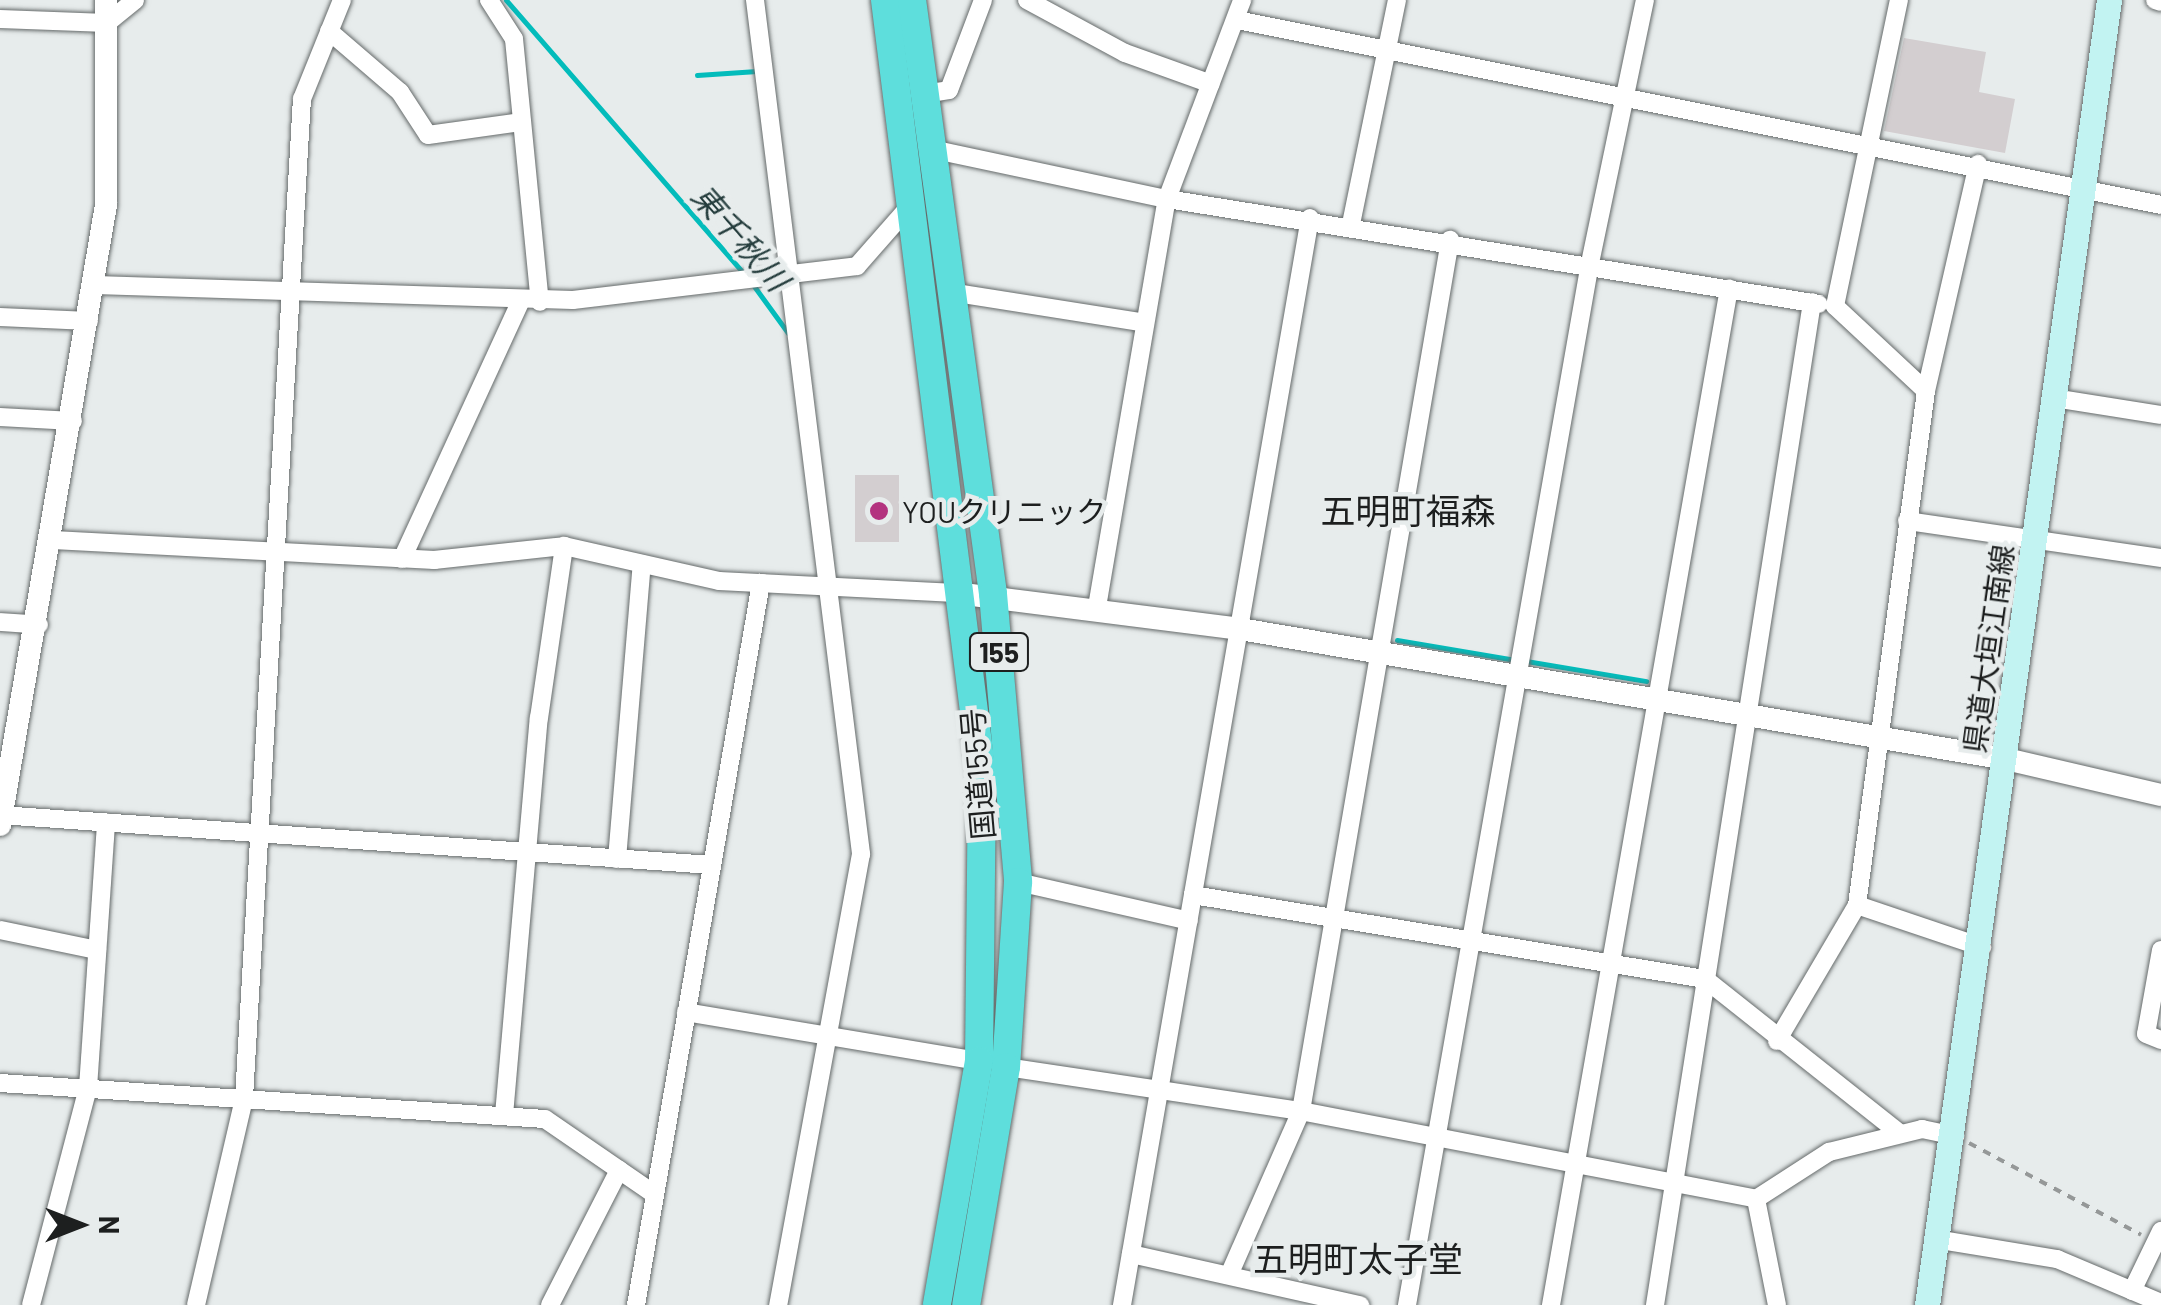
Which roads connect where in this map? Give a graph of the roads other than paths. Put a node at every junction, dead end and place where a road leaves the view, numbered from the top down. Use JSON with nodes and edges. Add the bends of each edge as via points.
{"nodes":[{"id":1,"x":135,"y":0,"type":"edge"},
{"id":2,"x":342,"y":0,"type":"edge"},
{"id":3,"x":489,"y":0,"type":"edge"},
{"id":4,"x":755,"y":0,"type":"edge"},
{"id":5,"x":885,"y":0,"type":"edge"},
{"id":6,"x":912,"y":0,"type":"edge"},
{"id":7,"x":983,"y":0,"type":"edge"},
{"id":8,"x":1027,"y":0,"type":"edge"},
{"id":9,"x":1242,"y":0,"type":"edge"},
{"id":10,"x":1397,"y":0,"type":"edge"},
{"id":11,"x":1645,"y":0,"type":"edge"},
{"id":12,"x":1899,"y":0,"type":"edge"},
{"id":13,"x":2109,"y":0,"type":"edge"},
{"id":14,"x":1055,"y":9,"type":"edge"},
{"id":15,"x":106,"y":12,"type":"edge"},
{"id":16,"x":0,"y":19,"type":"edge"},
{"id":17,"x":1237,"y":20,"type":"junction"},
{"id":18,"x":328,"y":31,"type":"junction"},
{"id":19,"x":1387,"y":44,"type":"junction"},
{"id":20,"x":1211,"y":84,"type":"junction"},
{"id":21,"x":924,"y":94,"type":"junction"},
{"id":22,"x":1627,"y":94,"type":"junction"},
{"id":23,"x":522,"y":122,"type":"junction"},
{"id":24,"x":1870,"y":142,"type":"junction"},
{"id":25,"x":932,"y":148,"type":"junction"},
{"id":26,"x":1978,"y":164,"type":"junction"},
{"id":27,"x":2084,"y":185,"type":"junction"},
{"id":28,"x":1167,"y":199,"type":"junction"},
{"id":29,"x":2161,"y":206,"type":"edge"},
{"id":30,"x":908,"y":208,"type":"junction"},
{"id":31,"x":1310,"y":218,"type":"junction"},
{"id":32,"x":1351,"y":224,"type":"junction"},
{"id":33,"x":1450,"y":240,"type":"junction"},
{"id":34,"x":1590,"y":264,"type":"junction"},
{"id":35,"x":787,"y":278,"type":"junction"},
{"id":36,"x":95,"y":284,"type":"junction"},
{"id":37,"x":1730,"y":288,"type":"junction"},
{"id":38,"x":290,"y":290,"type":"junction"},
{"id":39,"x":950,"y":292,"type":"junction"},
{"id":40,"x":520,"y":302,"type":"junction"},
{"id":41,"x":540,"y":302,"type":"junction"},
{"id":42,"x":1812,"y":302,"type":"junction"},
{"id":43,"x":1835,"y":306,"type":"junction"},
{"id":44,"x":0,"y":317,"type":"edge"},
{"id":45,"x":90,"y":322,"type":"junction"},
{"id":46,"x":1145,"y":323,"type":"junction"},
{"id":47,"x":1926,"y":391,"type":"junction"},
{"id":48,"x":2054,"y":398,"type":"junction"},
{"id":49,"x":2161,"y":415,"type":"edge"},
{"id":50,"x":0,"y":416,"type":"edge"},
{"id":51,"x":73,"y":421,"type":"junction"},
{"id":52,"x":1907,"y":521,"type":"junction"},
{"id":53,"x":53,"y":540,"type":"junction"},
{"id":54,"x":2036,"y":541,"type":"junction"},
{"id":55,"x":564,"y":546,"type":"junction"},
{"id":56,"x":274,"y":552,"type":"junction"},
{"id":57,"x":402,"y":558,"type":"junction"},
{"id":58,"x":2161,"y":558,"type":"edge"},
{"id":59,"x":642,"y":564,"type":"junction"},
{"id":60,"x":762,"y":583,"type":"junction"},
{"id":61,"x":826,"y":586,"type":"junction"},
{"id":62,"x":956,"y":592,"type":"junction"},
{"id":63,"x":993,"y":594,"type":"junction"},
{"id":64,"x":1097,"y":607,"type":"junction"},
{"id":65,"x":0,"y":622,"type":"edge"},
{"id":66,"x":39,"y":625,"type":"junction"},
{"id":67,"x":1240,"y":629,"type":"junction"},
{"id":68,"x":1378,"y":654,"type":"junction"},
{"id":69,"x":1518,"y":679,"type":"junction"},
{"id":70,"x":1658,"y":701,"type":"junction"},
{"id":71,"x":1744,"y":716,"type":"junction"},
{"id":72,"x":1880,"y":737,"type":"junction"},
{"id":73,"x":2006,"y":759,"type":"junction"},
{"id":74,"x":2161,"y":795,"type":"edge"},
{"id":75,"x":1,"y":819,"type":"edge"},
{"id":76,"x":106,"y":823,"type":"junction"},
{"id":77,"x":257,"y":834,"type":"junction"},
{"id":78,"x":525,"y":853,"type":"junction"},
{"id":79,"x":617,"y":859,"type":"junction"},
{"id":80,"x":711,"y":865,"type":"junction"},
{"id":81,"x":1018,"y":882,"type":"junction"},
{"id":82,"x":1193,"y":895,"type":"junction"},
{"id":83,"x":1857,"y":905,"type":"junction"},
{"id":84,"x":1332,"y":920,"type":"junction"},
{"id":85,"x":1188,"y":922,"type":"junction"},
{"id":86,"x":0,"y":930,"type":"edge"},
{"id":87,"x":1468,"y":942,"type":"junction"},
{"id":88,"x":1982,"y":947,"type":"junction"},
{"id":89,"x":97,"y":950,"type":"junction"},
{"id":90,"x":2161,"y":950,"type":"edge"},
{"id":91,"x":1609,"y":965,"type":"junction"},
{"id":92,"x":1705,"y":978,"type":"junction"},
{"id":93,"x":686,"y":1012,"type":"junction"},
{"id":94,"x":827,"y":1036,"type":"junction"},
{"id":95,"x":2161,"y":1040,"type":"edge"},
{"id":96,"x":1777,"y":1041,"type":"junction"},
{"id":97,"x":992,"y":1064,"type":"junction"},
{"id":98,"x":0,"y":1083,"type":"edge"},
{"id":99,"x":88,"y":1088,"type":"junction"},
{"id":100,"x":1160,"y":1088,"type":"junction"},
{"id":101,"x":244,"y":1098,"type":"junction"},
{"id":102,"x":1301,"y":1111,"type":"junction"},
{"id":103,"x":504,"y":1114,"type":"junction"},
{"id":104,"x":1899,"y":1133,"type":"junction"},
{"id":105,"x":1956,"y":1136,"type":"junction"},
{"id":106,"x":1436,"y":1138,"type":"junction"},
{"id":107,"x":1574,"y":1163,"type":"junction"},
{"id":108,"x":619,"y":1170,"type":"junction"},
{"id":109,"x":1672,"y":1181,"type":"junction"},
{"id":110,"x":654,"y":1194,"type":"junction"},
{"id":111,"x":1756,"y":1199,"type":"junction"},
{"id":112,"x":2158,"y":1236,"type":"edge"},
{"id":113,"x":1942,"y":1240,"type":"junction"},
{"id":114,"x":1131,"y":1254,"type":"junction"},
{"id":115,"x":1230,"y":1273,"type":"junction"},
{"id":116,"x":2125,"y":1295,"type":"edge"},
{"id":117,"x":2161,"y":1303,"type":"edge"},
{"id":118,"x":1350,"y":1304,"type":"edge"},
{"id":119,"x":31,"y":1305,"type":"edge"},
{"id":120,"x":196,"y":1305,"type":"edge"},
{"id":121,"x":550,"y":1305,"type":"edge"},
{"id":122,"x":636,"y":1305,"type":"edge"},
{"id":123,"x":778,"y":1305,"type":"edge"},
{"id":124,"x":937,"y":1305,"type":"edge"},
{"id":125,"x":966,"y":1305,"type":"edge"},
{"id":126,"x":1122,"y":1305,"type":"edge"},
{"id":127,"x":1407,"y":1305,"type":"edge"},
{"id":128,"x":1551,"y":1305,"type":"edge"},
{"id":129,"x":1655,"y":1305,"type":"edge"},
{"id":130,"x":1777,"y":1305,"type":"edge"},
{"id":131,"x":1927,"y":1305,"type":"edge"}],
"edges":[{"from":1,"to":15,"type":"street"},
{"from":2,"to":18,"type":"street"},
{"from":3,"to":23,"type":"street","via":[[514,40]]},
{"from":4,"to":35,"type":"street"},
{"from":5,"to":30,"type":"highway","name":"国道155号","number":"155"},
{"from":6,"to":21,"type":"highway","name":"国道155号","number":"155"},
{"from":7,"to":21,"type":"street","via":[[949,90]]},
{"from":8,"to":14,"type":"street"},
{"from":9,"to":17,"type":"street"},
{"from":10,"to":19,"type":"street"},
{"from":11,"to":22,"type":"street"},
{"from":12,"to":24,"type":"street"},
{"from":13,"to":27,"type":"main road","name":"県道大垣江南線"},
{"from":14,"to":20,"type":"street"},
{"from":15,"to":16,"type":"street"},
{"from":15,"to":36,"type":"street","via":[[111,164]]},
{"from":17,"to":19,"type":"street"},
{"from":17,"to":20,"type":"street"},
{"from":18,"to":23,"type":"street","via":[[400,92],[428,135]]},
{"from":18,"to":38,"type":"street","via":[[302,99]]},
{"from":19,"to":22,"type":"street"},
{"from":19,"to":32,"type":"street"},
{"from":20,"to":28,"type":"street"},
{"from":21,"to":25,"type":"highway","name":"国道155号","number":"155"},
{"from":22,"to":24,"type":"street"},
{"from":22,"to":34,"type":"street"},
{"from":23,"to":41,"type":"street"},
{"from":24,"to":26,"type":"street"},
{"from":24,"to":43,"type":"street"},
{"from":25,"to":28,"type":"street"},
{"from":25,"to":39,"type":"highway","name":"国道155号","number":"155"},
{"from":26,"to":27,"type":"street"},
{"from":26,"to":47,"type":"street"},
{"from":27,"to":29,"type":"street"},
{"from":27,"to":48,"type":"main road","name":"県道大垣江南線"},
{"from":28,"to":31,"type":"street"},
{"from":28,"to":46,"type":"street"},
{"from":30,"to":35,"type":"street","via":[[857,266]]},
{"from":30,"to":62,"type":"highway","name":"国道155号","number":"155"},
{"from":31,"to":32,"type":"street"},
{"from":31,"to":67,"type":"street"},
{"from":32,"to":33,"type":"street"},
{"from":33,"to":34,"type":"street"},
{"from":33,"to":68,"type":"street"},
{"from":34,"to":37,"type":"street"},
{"from":34,"to":69,"type":"street"},
{"from":35,"to":41,"type":"street"},
{"from":35,"to":61,"type":"street"},
{"from":36,"to":38,"type":"street"},
{"from":36,"to":45,"type":"street"},
{"from":37,"to":42,"type":"street"},
{"from":37,"to":70,"type":"street"},
{"from":38,"to":40,"type":"street"},
{"from":38,"to":56,"type":"street"},
{"from":39,"to":46,"type":"street"},
{"from":39,"to":63,"type":"highway","name":"国道155号","number":"155"},
{"from":40,"to":41,"type":"street"},
{"from":40,"to":57,"type":"street"},
{"from":42,"to":43,"type":"street"},
{"from":42,"to":71,"type":"street"},
{"from":43,"to":47,"type":"street"},
{"from":44,"to":45,"type":"street"},
{"from":45,"to":51,"type":"street"},
{"from":46,"to":64,"type":"street"},
{"from":47,"to":52,"type":"street"},
{"from":48,"to":49,"type":"street"},
{"from":48,"to":54,"type":"main road","name":"県道大垣江南線"},
{"from":50,"to":51,"type":"street"},
{"from":51,"to":53,"type":"street"},
{"from":52,"to":54,"type":"street"},
{"from":52,"to":72,"type":"street"},
{"from":53,"to":56,"type":"street"},
{"from":53,"to":66,"type":"street"},
{"from":54,"to":58,"type":"street"},
{"from":54,"to":73,"type":"main road","name":"県道大垣江南線"},
{"from":55,"to":57,"type":"street"},
{"from":55,"to":59,"type":"street"},
{"from":55,"to":78,"type":"street"},
{"from":56,"to":57,"type":"street"},
{"from":56,"to":77,"type":"street"},
{"from":59,"to":60,"type":"street"},
{"from":59,"to":79,"type":"street"},
{"from":60,"to":61,"type":"street"},
{"from":60,"to":80,"type":"street"},
{"from":61,"to":62,"type":"street"},
{"from":61,"to":94,"type":"street","via":[[861,854]]},
{"from":62,"to":63,"type":"street"},
{"from":62,"to":97,"type":"highway","name":"国道155号","number":"155","via":[[982,776]]},
{"from":63,"to":64,"type":"street"},
{"from":63,"to":81,"type":"highway","name":"国道155号","number":"155"},
{"from":64,"to":67,"type":"street"},
{"from":65,"to":66,"type":"street"},
{"from":66,"to":75,"type":"street"},
{"from":67,"to":68,"type":"street"},
{"from":67,"to":82,"type":"street"},
{"from":68,"to":69,"type":"street"},
{"from":68,"to":84,"type":"street"},
{"from":69,"to":70,"type":"street"},
{"from":69,"to":87,"type":"street"},
{"from":70,"to":71,"type":"street"},
{"from":70,"to":91,"type":"street"},
{"from":71,"to":72,"type":"street"},
{"from":71,"to":92,"type":"street"},
{"from":72,"to":73,"type":"street"},
{"from":72,"to":83,"type":"street"},
{"from":73,"to":74,"type":"street"},
{"from":73,"to":88,"type":"main road","name":"県道大垣江南線"},
{"from":75,"to":76,"type":"street"},
{"from":76,"to":77,"type":"street"},
{"from":76,"to":89,"type":"street"},
{"from":77,"to":78,"type":"street"},
{"from":77,"to":101,"type":"street"},
{"from":78,"to":79,"type":"street"},
{"from":78,"to":103,"type":"street"},
{"from":79,"to":80,"type":"street"},
{"from":80,"to":93,"type":"street"},
{"from":81,"to":85,"type":"street"},
{"from":81,"to":97,"type":"highway","name":"国道155号","number":"155"},
{"from":82,"to":84,"type":"street"},
{"from":82,"to":85,"type":"street"},
{"from":83,"to":88,"type":"street"},
{"from":83,"to":96,"type":"street"},
{"from":84,"to":87,"type":"street"},
{"from":84,"to":102,"type":"street"},
{"from":85,"to":100,"type":"street"},
{"from":86,"to":89,"type":"street"},
{"from":87,"to":91,"type":"street"},
{"from":87,"to":106,"type":"street"},
{"from":88,"to":105,"type":"main road","name":"県道大垣江南線"},
{"from":89,"to":99,"type":"street"},
{"from":90,"to":95,"type":"street","via":[[2146,1034]]},
{"from":91,"to":92,"type":"street"},
{"from":91,"to":107,"type":"street"},
{"from":92,"to":96,"type":"street"},
{"from":92,"to":109,"type":"street"},
{"from":93,"to":94,"type":"street"},
{"from":93,"to":110,"type":"street"},
{"from":94,"to":97,"type":"street"},
{"from":94,"to":123,"type":"street"},
{"from":96,"to":104,"type":"street"},
{"from":97,"to":100,"type":"street"},
{"from":97,"to":124,"type":"highway","name":"国道155号","number":"155"},
{"from":97,"to":125,"type":"highway","name":"国道155号","number":"155"},
{"from":98,"to":99,"type":"street"},
{"from":99,"to":101,"type":"street"},
{"from":99,"to":119,"type":"street"},
{"from":100,"to":102,"type":"street"},
{"from":100,"to":114,"type":"street"},
{"from":101,"to":103,"type":"street"},
{"from":101,"to":120,"type":"street"},
{"from":102,"to":106,"type":"street"},
{"from":102,"to":115,"type":"street"},
{"from":103,"to":108,"type":"street","via":[[545,1119]]},
{"from":104,"to":105,"type":"street"},
{"from":104,"to":111,"type":"street","via":[[1830,1152]]},
{"from":105,"to":113,"type":"main road","name":"県道大垣江南線"},
{"from":106,"to":107,"type":"street"},
{"from":106,"to":127,"type":"street"},
{"from":107,"to":109,"type":"street"},
{"from":107,"to":128,"type":"street"},
{"from":108,"to":110,"type":"street"},
{"from":108,"to":121,"type":"street"},
{"from":109,"to":111,"type":"street"},
{"from":109,"to":129,"type":"street"},
{"from":110,"to":122,"type":"street"},
{"from":111,"to":130,"type":"street"},
{"from":112,"to":116,"type":"street"},
{"from":113,"to":116,"type":"street","via":[[2057,1259]]},
{"from":113,"to":131,"type":"main road","name":"県道大垣江南線"},
{"from":114,"to":115,"type":"street"},
{"from":114,"to":126,"type":"street"},
{"from":115,"to":118,"type":"street"},
{"from":116,"to":117,"type":"street"}]}
